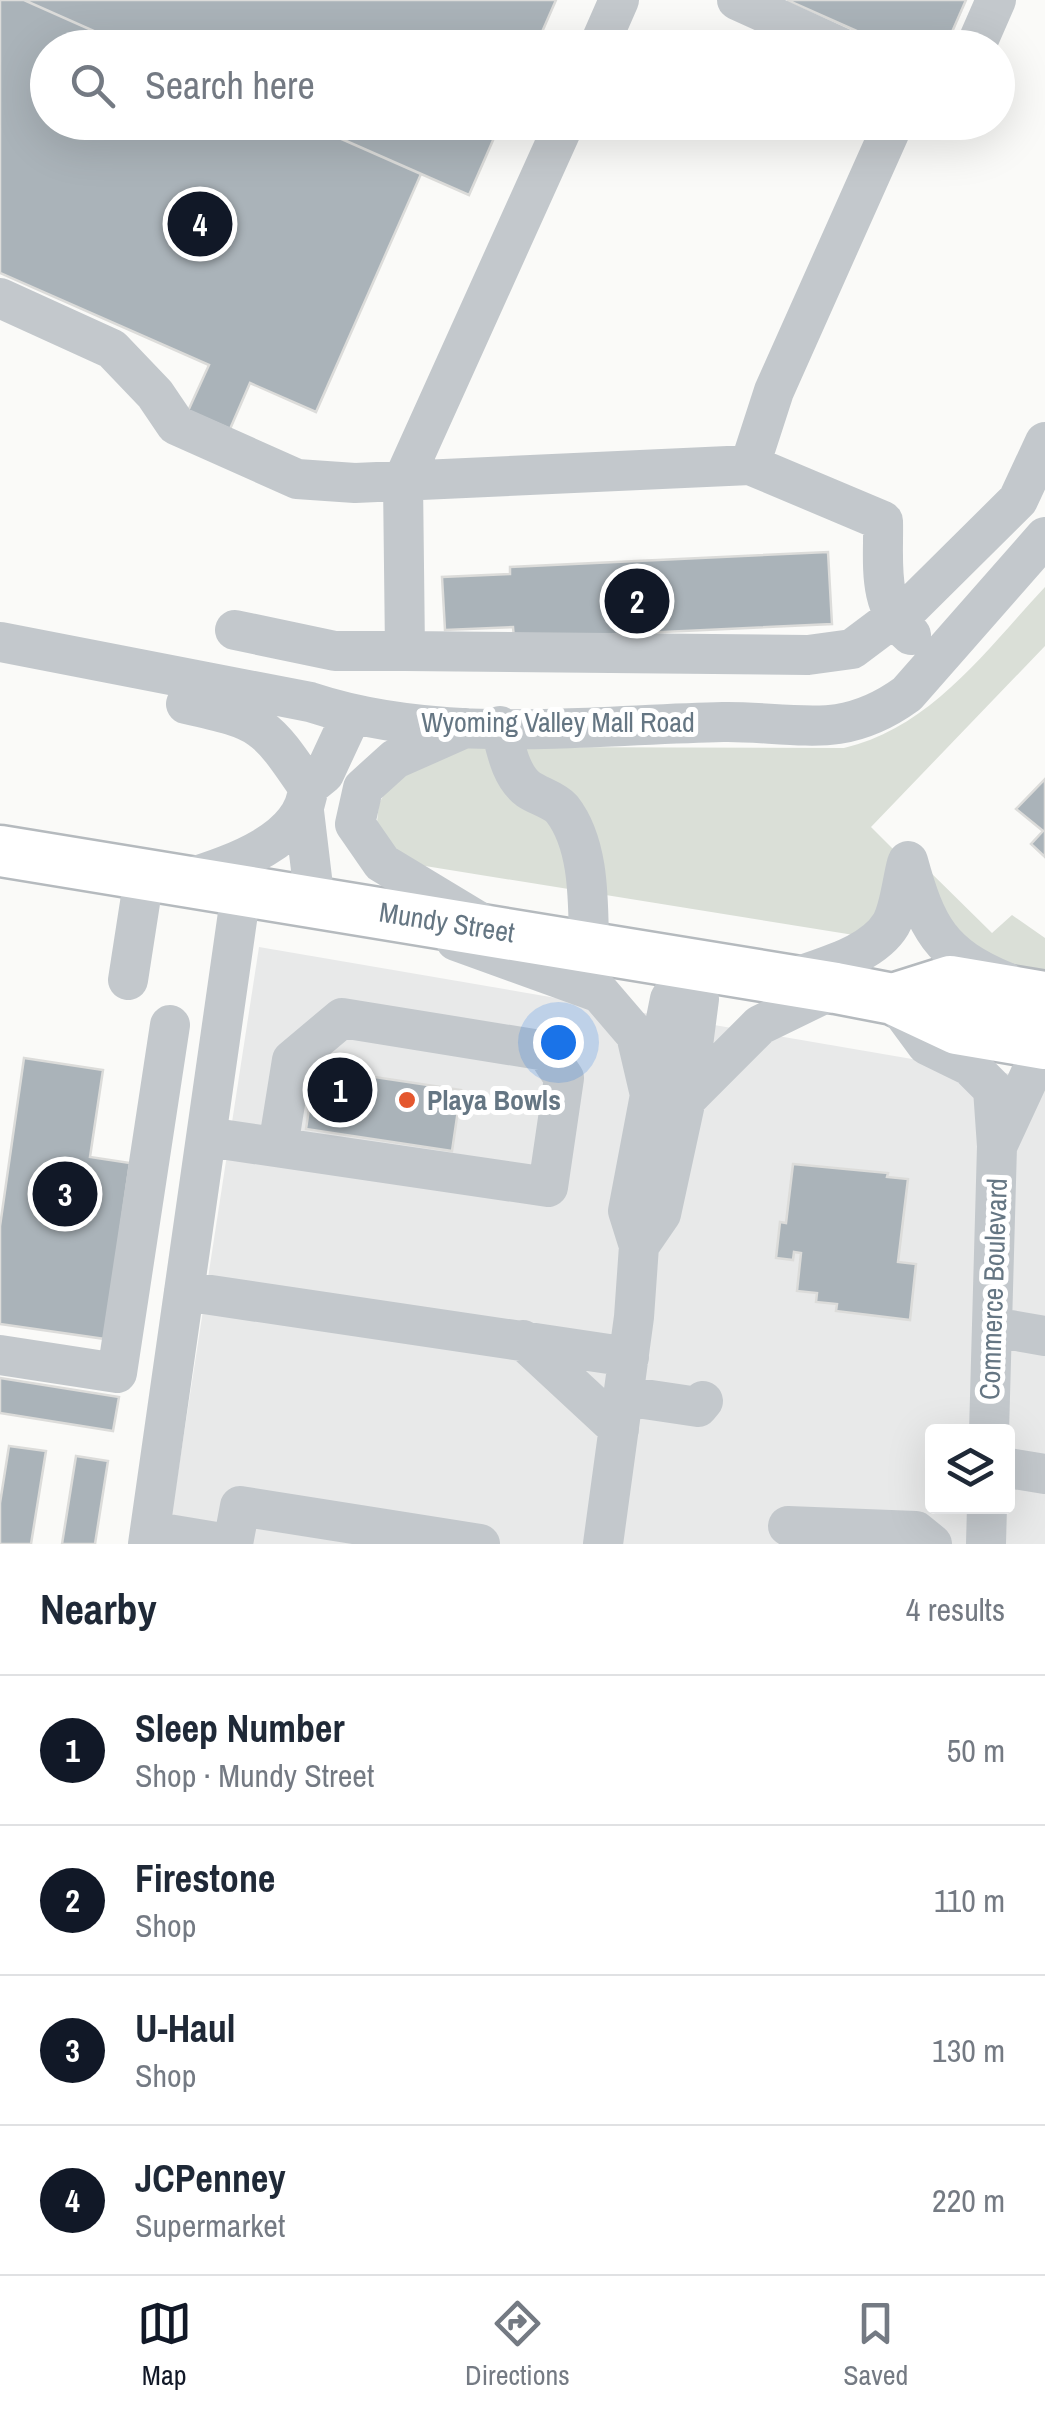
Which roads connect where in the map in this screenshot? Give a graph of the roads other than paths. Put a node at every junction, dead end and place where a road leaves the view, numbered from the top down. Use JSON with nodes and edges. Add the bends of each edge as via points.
{"nodes":[{"id":1,"x":619,"y":0,"type":"edge"},
{"id":2,"x":737,"y":0,"type":"edge"},
{"id":3,"x":996,"y":0,"type":"edge"},
{"id":4,"x":606,"y":30,"type":"edge"},
{"id":5,"x":803,"y":30,"type":"edge"},
{"id":6,"x":983,"y":30,"type":"edge"},
{"id":7,"x":557,"y":140,"type":"edge"},
{"id":8,"x":886,"y":140,"type":"edge"},
{"id":9,"x":0,"y":298,"type":"edge"},
{"id":10,"x":1045,"y":442,"type":"edge"},
{"id":11,"x":750,"y":465,"type":"junction"},
{"id":12,"x":403,"y":481,"type":"junction"},
{"id":13,"x":1045,"y":537,"type":"edge"},
{"id":14,"x":894,"y":622,"type":"junction"},
{"id":15,"x":235,"y":630,"type":"dead end"},
{"id":16,"x":0,"y":642,"type":"edge"},
{"id":17,"x":405,"y":651,"type":"junction"},
{"id":18,"x":936,"y":657,"type":"junction"},
{"id":19,"x":142,"y":672,"type":"junction"},
{"id":20,"x":351,"y":716,"type":"junction"},
{"id":21,"x":483,"y":727,"type":"junction"},
{"id":22,"x":306,"y":799,"type":"junction"},
{"id":23,"x":359,"y":806,"type":"junction"},
{"id":24,"x":0,"y":850,"type":"edge"},
{"id":25,"x":161,"y":880,"type":"junction"},
{"id":26,"x":241,"y":892,"type":"junction"},
{"id":27,"x":315,"y":903,"type":"junction"},
{"id":28,"x":370,"y":911,"type":"junction"},
{"id":29,"x":491,"y":929,"type":"junction"},
{"id":30,"x":589,"y":945,"type":"junction"},
{"id":31,"x":692,"y":961,"type":"junction"},
{"id":32,"x":128,"y":980,"type":"dead end"},
{"id":33,"x":788,"y":981,"type":"junction"},
{"id":34,"x":836,"y":988,"type":"junction"},
{"id":35,"x":1042,"y":996,"type":"edge"},
{"id":36,"x":893,"y":998,"type":"junction"},
{"id":37,"x":170,"y":1025,"type":"dead end"},
{"id":38,"x":1045,"y":1044,"type":"edge"},
{"id":39,"x":1045,"y":1066,"type":"edge"},
{"id":40,"x":668,"y":1097,"type":"junction"},
{"id":41,"x":207,"y":1137,"type":"junction"},
{"id":42,"x":997,"y":1146,"type":"junction"},
{"id":43,"x":278,"y":1147,"type":"junction"},
{"id":44,"x":184,"y":1291,"type":"junction"},
{"id":45,"x":993,"y":1327,"type":"junction"},
{"id":46,"x":1045,"y":1336,"type":"edge"},
{"id":47,"x":523,"y":1340,"type":"junction"},
{"id":48,"x":0,"y":1355,"type":"edge"},
{"id":49,"x":624,"y":1394,"type":"junction"},
{"id":50,"x":706,"y":1411,"type":"dead end"},
{"id":51,"x":989,"y":1424,"type":"edge"},
{"id":52,"x":1015,"y":1469,"type":"edge"},
{"id":53,"x":1045,"y":1474,"type":"edge"},
{"id":54,"x":987,"y":1514,"type":"edge"},
{"id":55,"x":788,"y":1526,"type":"dead end"},
{"id":56,"x":901,"y":1537,"type":"edge"},
{"id":57,"x":149,"y":1538,"type":"edge"},
{"id":58,"x":231,"y":1544,"type":"edge"},
{"id":59,"x":480,"y":1544,"type":"edge"},
{"id":60,"x":604,"y":1544,"type":"edge"},
{"id":61,"x":932,"y":1544,"type":"edge"},
{"id":62,"x":986,"y":1544,"type":"edge"}],
"edges":[{"from":1,"to":4,"type":"lane"},
{"from":2,"to":5,"type":"lane"},
{"from":3,"to":6,"type":"lane"},
{"from":7,"to":12,"type":"lane"},
{"from":8,"to":11,"type":"lane","via":[[781,375]]},
{"from":9,"to":12,"type":"lane","via":[[112,349],[176,425],[210,441],[297,479]]},
{"from":10,"to":14,"type":"lane","via":[[1018,500]]},
{"from":11,"to":12,"type":"lane"},
{"from":11,"to":14,"type":"lane","via":[[883,522],[884,598]]},
{"from":12,"to":17,"type":"lane"},
{"from":13,"to":18,"type":"lane","name":"Wyoming Valley Mall Road"},
{"from":14,"to":17,"type":"lane","via":[[852,648],[808,655]]},
{"from":14,"to":18,"type":"lane"},
{"from":15,"to":17,"type":"lane","via":[[335,651]]},
{"from":16,"to":19,"type":"lane","name":"Wyoming Valley Mall Road"},
{"from":18,"to":21,"type":"lane","name":"Wyoming Valley Mall Road","via":[[907,694],[884,710],[833,725],[779,720]]},
{"from":19,"to":20,"type":"lane","name":"Wyoming Valley Mall Road","via":[[310,702]]},
{"from":19,"to":22,"type":"lane","via":[[160,699],[234,716],[268,732],[289,754]]},
{"from":20,"to":21,"type":"lane","name":"Wyoming Valley Mall Road"},
{"from":20,"to":22,"type":"lane"},
{"from":20,"to":23,"type":"lane"},
{"from":21,"to":23,"type":"lane","via":[[395,759]]},
{"from":21,"to":30,"type":"lane","via":[[525,787],[561,808],[580,848]]},
{"from":22,"to":25,"type":"lane","via":[[262,850]]},
{"from":22,"to":27,"type":"lane"},
{"from":23,"to":27,"type":"lane"},
{"from":23,"to":29,"type":"lane","via":[[382,863]]},
{"from":24,"to":25,"type":"main road","name":"Mundy Street"},
{"from":25,"to":26,"type":"main road","name":"Mundy Street"},
{"from":25,"to":32,"type":"lane"},
{"from":26,"to":27,"type":"main road","name":"Mundy Street"},
{"from":26,"to":41,"type":"lane"},
{"from":27,"to":28,"type":"main road","name":"Mundy Street"},
{"from":28,"to":29,"type":"main road","name":"Mundy Street"},
{"from":28,"to":40,"type":"lane","via":[[600,993],[636,1035]]},
{"from":29,"to":30,"type":"main road","name":"Mundy Street"},
{"from":30,"to":31,"type":"main road","name":"Mundy Street"},
{"from":31,"to":33,"type":"main road","name":"Mundy Street"},
{"from":31,"to":40,"type":"lane","via":[[699,999]]},
{"from":33,"to":34,"type":"main road","name":"Mundy Street"},
{"from":33,"to":35,"type":"lane","via":[[882,934],[893,921],[913,854],[922,912],[951,952],[978,971]]},
{"from":34,"to":36,"type":"main road","name":"Mundy Street"},
{"from":34,"to":40,"type":"lane","via":[[760,1024]]},
{"from":35,"to":36,"type":"main road","name":"Mundy Street","via":[[950,981]]},
{"from":36,"to":38,"type":"main road","name":"Mundy Street","via":[[957,1029]]},
{"from":36,"to":42,"type":"lane","name":"Commerce Boulevard","via":[[926,1045],[984,1076],[992,1089]]},
{"from":37,"to":48,"type":"lane","via":[[118,1373]]},
{"from":39,"to":42,"type":"lane","via":[[1030,1075]]},
{"from":40,"to":49,"type":"lane","via":[[661,1214],[638,1246]]},
{"from":41,"to":43,"type":"lane"},
{"from":41,"to":44,"type":"lane"},
{"from":42,"to":45,"type":"lane","name":"Commerce Boulevard"},
{"from":43,"to":43,"type":"lane","via":[[548,1187],[564,1078],[546,1051],[342,1018],[292,1060]]},
{"from":44,"to":47,"type":"lane"},
{"from":44,"to":57,"type":"lane"},
{"from":45,"to":46,"type":"lane"},
{"from":45,"to":51,"type":"lane","name":"Commerce Boulevard"},
{"from":47,"to":49,"type":"lane"},
{"from":47,"to":49,"type":"lane"},
{"from":49,"to":50,"type":"lane"},
{"from":49,"to":60,"type":"lane"},
{"from":52,"to":53,"type":"lane"},
{"from":54,"to":62,"type":"lane"},
{"from":55,"to":56,"type":"lane"},
{"from":56,"to":61,"type":"lane","via":[[916,1531]]},
{"from":57,"to":58,"type":"lane"},
{"from":58,"to":59,"type":"lane","via":[[240,1506]]}]}
